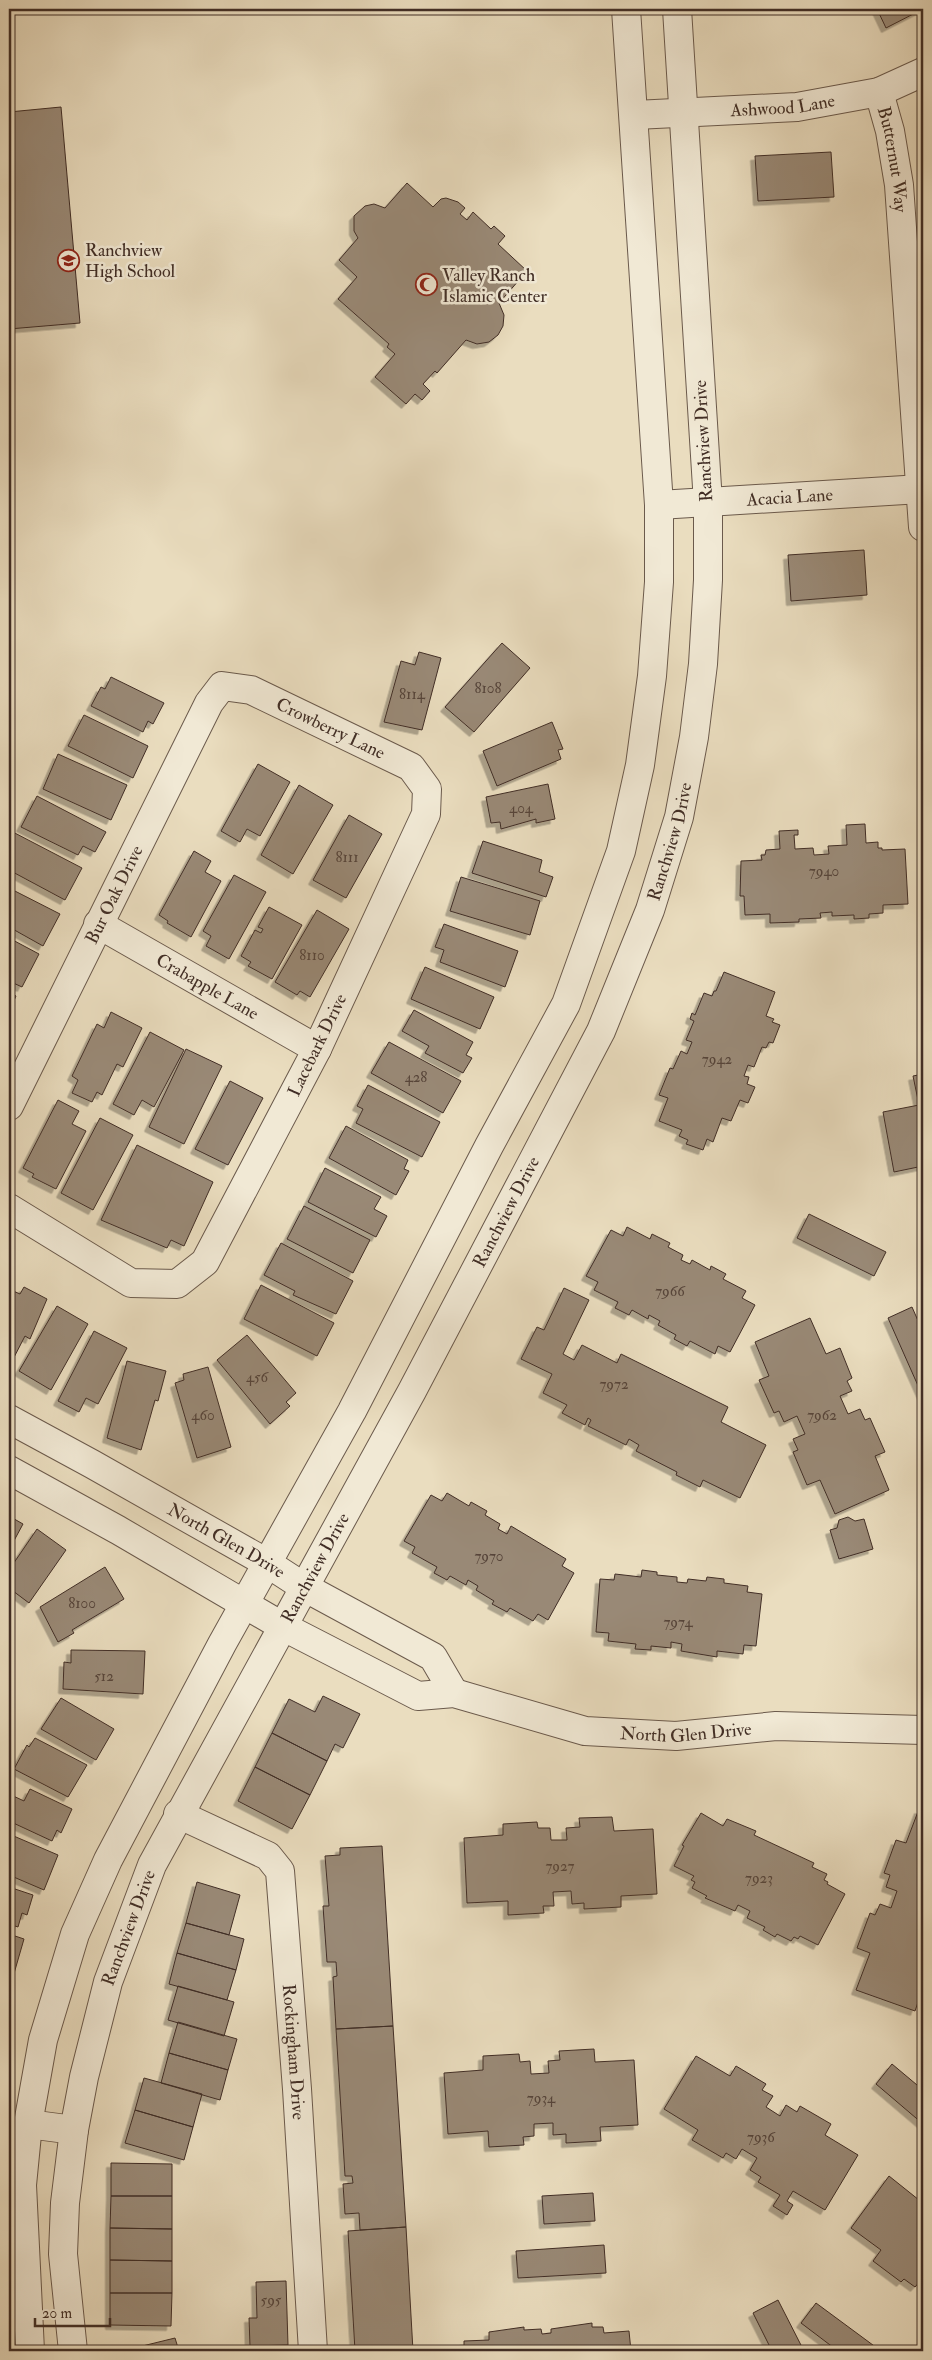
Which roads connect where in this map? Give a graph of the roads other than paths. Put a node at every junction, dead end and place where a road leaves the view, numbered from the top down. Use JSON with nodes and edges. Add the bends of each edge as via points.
{"nodes":[{"id":1,"x":626,"y":9,"type":"edge"},
{"id":2,"x":677,"y":9,"type":"edge"},
{"id":3,"x":923,"y":72,"type":"edge"},
{"id":4,"x":879,"y":92,"type":"junction"},
{"id":5,"x":682,"y":112,"type":"junction"},
{"id":6,"x":635,"y":116,"type":"junction"},
{"id":7,"x":916,"y":332,"type":"edge"},
{"id":8,"x":921,"y":490,"type":"junction"},
{"id":9,"x":708,"y":503,"type":"junction"},
{"id":10,"x":659,"y":505,"type":"junction"},
{"id":11,"x":923,"y":528,"type":"edge"},
{"id":12,"x":222,"y":686,"type":"joint"},
{"id":13,"x":427,"y":789,"type":"joint"},
{"id":14,"x":98,"y":924,"type":"junction"},
{"id":15,"x":317,"y":1049,"type":"junction"},
{"id":16,"x":9,"y":1106,"type":"edge"},
{"id":17,"x":9,"y":1208,"type":"edge"},
{"id":18,"x":9,"y":1420,"type":"edge"},
{"id":19,"x":9,"y":1470,"type":"edge"},
{"id":20,"x":267,"y":1563,"type":"junction"},
{"id":21,"x":304,"y":1587,"type":"junction"},
{"id":22,"x":244,"y":1604,"type":"junction"},
{"id":23,"x":282,"y":1626,"type":"junction"},
{"id":24,"x":454,"y":1693,"type":"junction"},
{"id":25,"x":923,"y":1730,"type":"edge"},
{"id":26,"x":178,"y":1814,"type":"junction"},
{"id":27,"x":28,"y":2124,"type":"junction"},
{"id":28,"x":74,"y":2130,"type":"junction"},
{"id":29,"x":30,"y":2351,"type":"edge"},
{"id":30,"x":73,"y":2351,"type":"edge"},
{"id":31,"x":313,"y":2351,"type":"edge"}],
"edges":[{"from":1,"to":6,"type":"street"},
{"from":2,"to":5,"type":"street","name":"Ranchview Drive"},
{"from":3,"to":4,"type":"street","name":"Ashwood Lane"},
{"from":4,"to":5,"type":"street","name":"Ashwood Lane","via":[[797,107]]},
{"from":4,"to":7,"type":"street","name":"Butternut Way","via":[[890,131],[899,186]]},
{"from":5,"to":6,"type":"street","name":"Ashwood Lane"},
{"from":5,"to":9,"type":"street","name":"Ranchview Drive"},
{"from":6,"to":10,"type":"street"},
{"from":7,"to":8,"type":"street","name":"Butternut Way"},
{"from":8,"to":9,"type":"street","name":"Acacia Lane"},
{"from":8,"to":11,"type":"street","name":"Butternut Way"},
{"from":9,"to":10,"type":"street","name":"Acacia Lane"},
{"from":9,"to":21,"type":"street","name":"Ranchview Drive","via":[[707,598],[694,737],[679,817],[656,895],[601,1031]]},
{"from":10,"to":20,"type":"street","via":[[652,666],[640,765],[621,851],[566,1004],[352,1411]]},
{"from":12,"to":13,"type":"street","name":"Crowberry Lane","via":[[251,690],[411,767]]},
{"from":12,"to":14,"type":"street","name":"Bur Oak Drive","via":[[209,703]]},
{"from":13,"to":15,"type":"street","name":"Lacebark Drive","via":[[426,814]]},
{"from":14,"to":15,"type":"street","name":"Crabapple Lane"},
{"from":14,"to":16,"type":"street","name":"Bur Oak Drive"},
{"from":15,"to":17,"type":"street","name":"Lacebark Drive","via":[[205,1262],[177,1284],[130,1283]]},
{"from":18,"to":20,"type":"street","name":"North Glen Drive"},
{"from":19,"to":22,"type":"street","name":"North Glen Drive"},
{"from":20,"to":21,"type":"street","name":"North Glen Drive"},
{"from":20,"to":22,"type":"street"},
{"from":21,"to":23,"type":"street","name":"Ranchview Drive"},
{"from":21,"to":24,"type":"street","name":"North Glen Drive","via":[[433,1657]]},
{"from":22,"to":23,"type":"street","name":"North Glen Drive"},
{"from":22,"to":27,"type":"street","via":[[108,1860],[74,1934],[43,2040]]},
{"from":23,"to":24,"type":"street","name":"North Glen Drive","via":[[418,1696]]},
{"from":23,"to":26,"type":"street","name":"Ranchview Drive"},
{"from":24,"to":25,"type":"street","name":"North Glen Drive","via":[[585,1731],[676,1736],[776,1726]]},
{"from":26,"to":28,"type":"street","name":"Ranchview Drive","via":[[152,1865],[108,1982]]},
{"from":26,"to":31,"type":"street","name":"Rockingham Drive","via":[[268,1856],[280,1871]]},
{"from":27,"to":28,"type":"street"},
{"from":27,"to":29,"type":"street","via":[[22,2185]]},
{"from":28,"to":30,"type":"street","name":"Ranchview Drive","via":[[63,2254]]}]}
